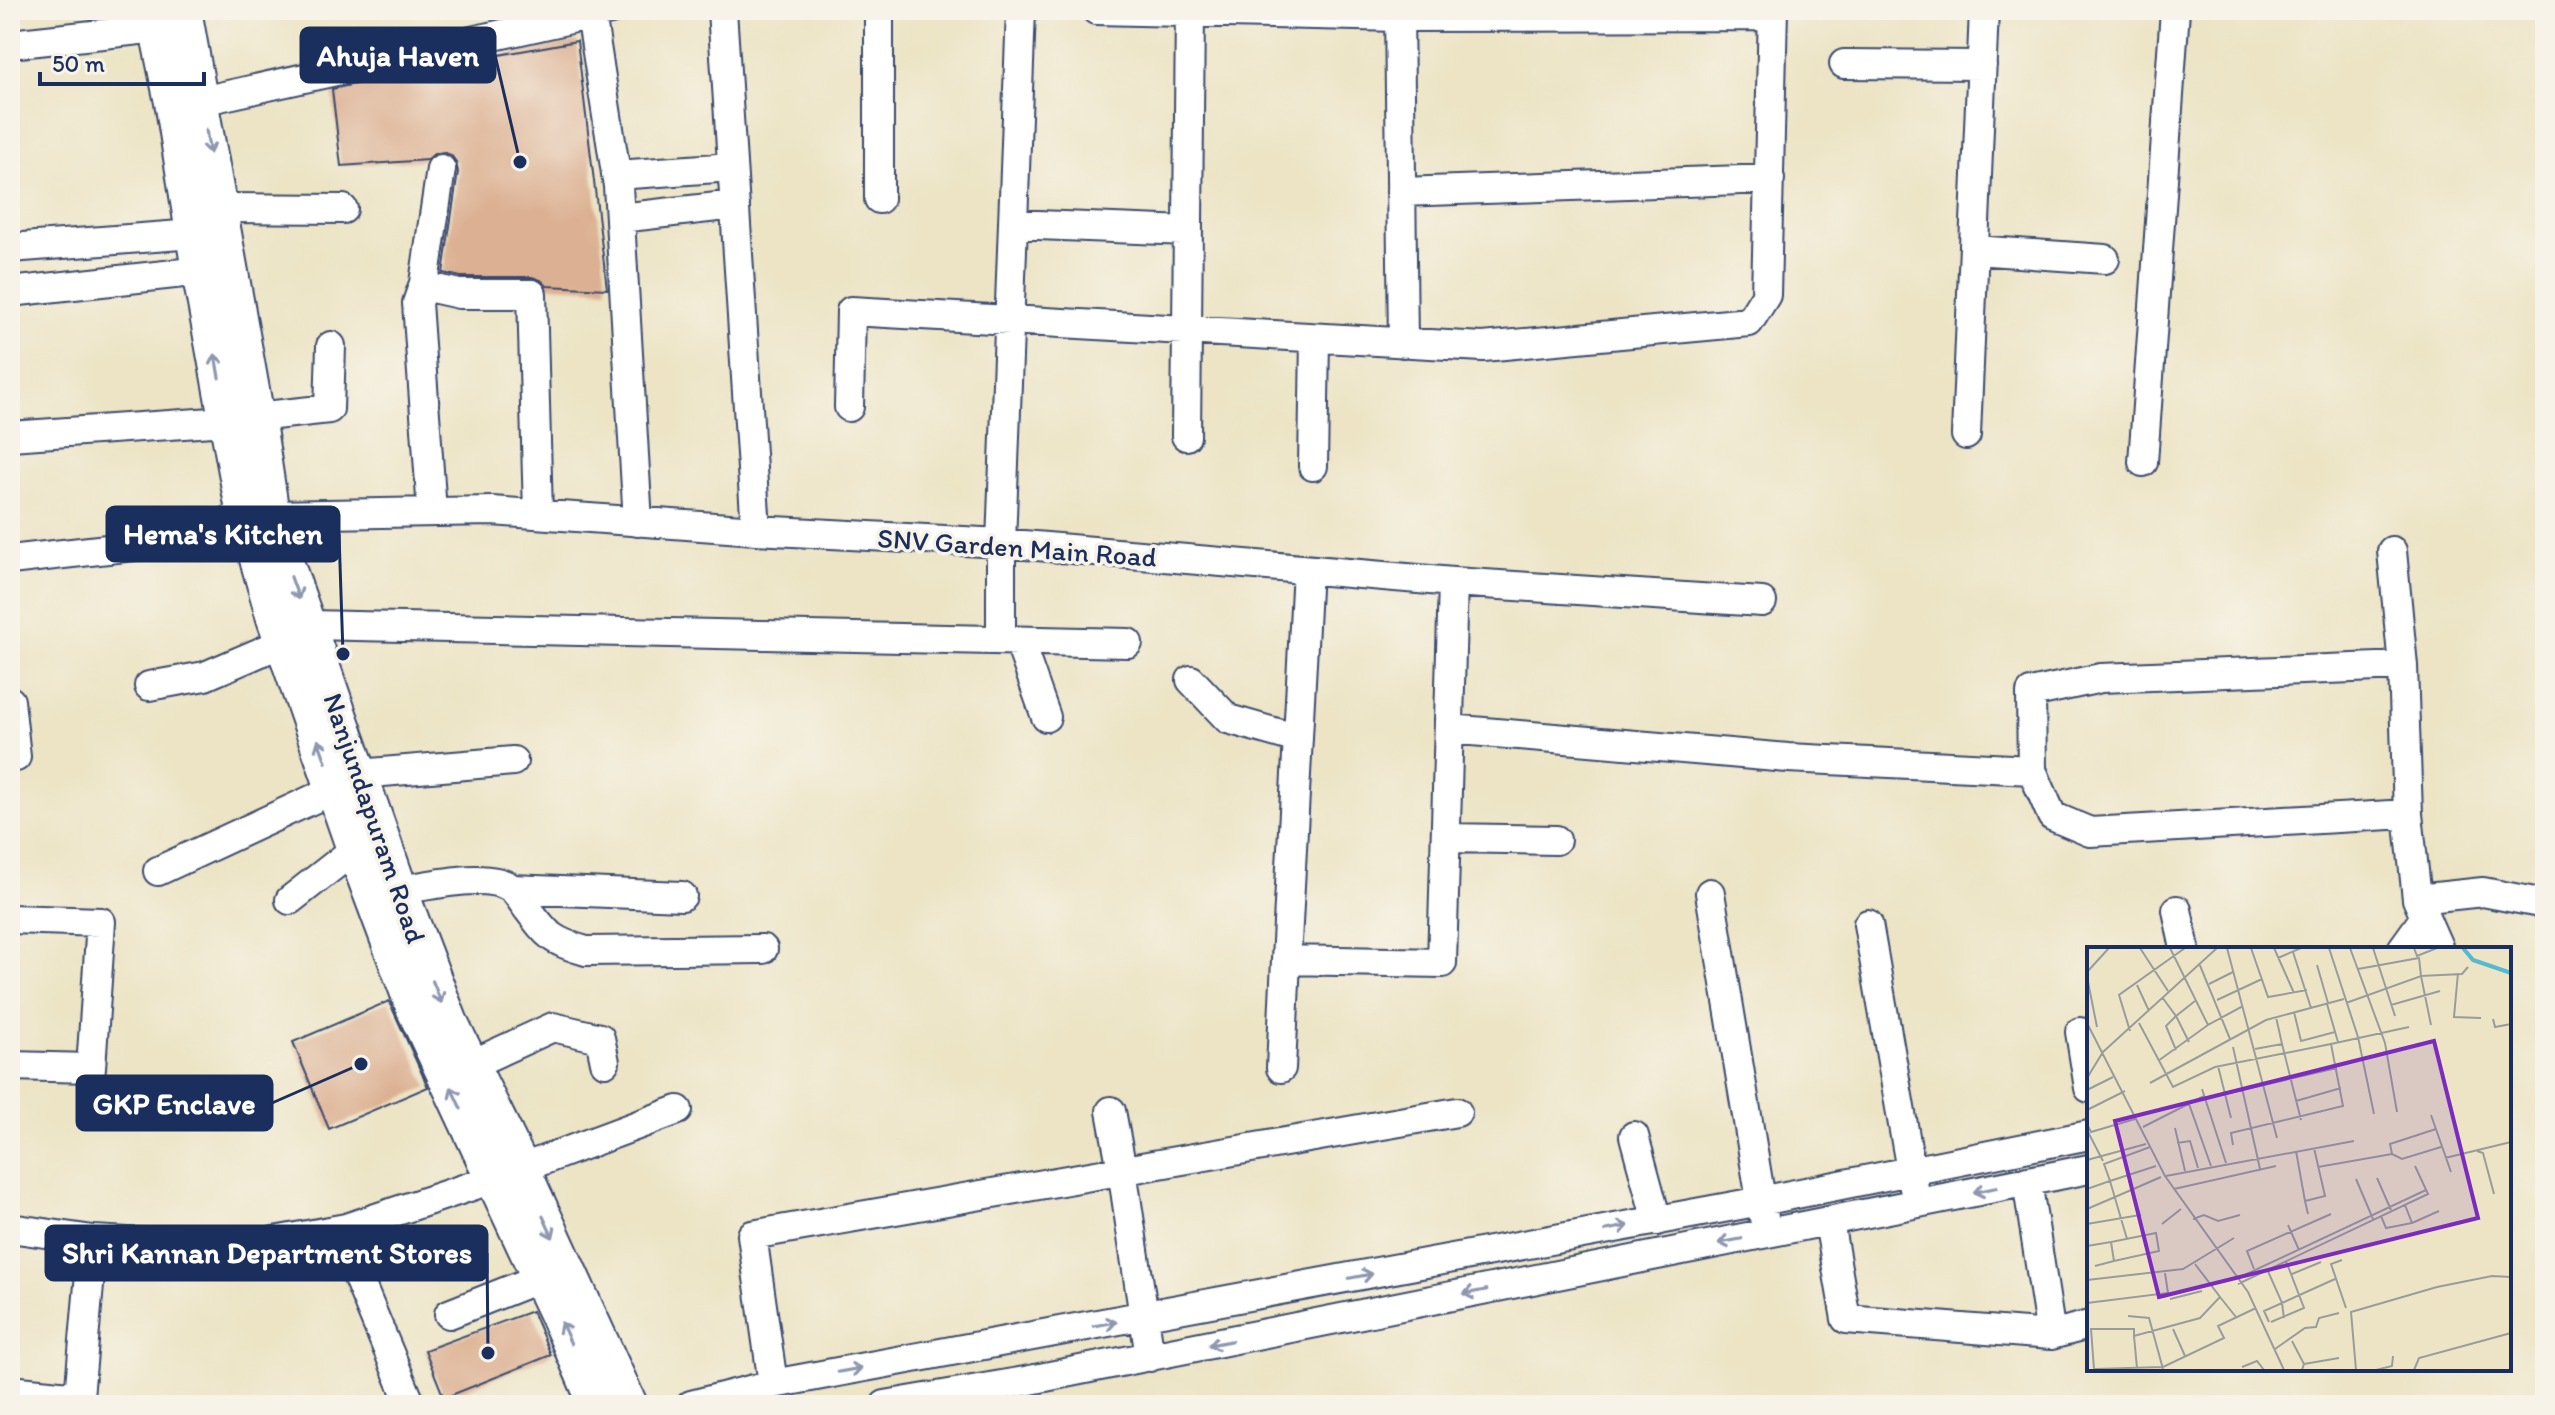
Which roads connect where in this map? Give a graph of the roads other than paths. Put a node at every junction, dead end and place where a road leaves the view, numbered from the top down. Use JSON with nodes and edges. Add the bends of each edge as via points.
{"nodes":[{"id":1,"x":722,"y":10,"type":"edge"},
{"id":2,"x":879,"y":10,"type":"edge"},
{"id":3,"x":1021,"y":10,"type":"edge"},
{"id":4,"x":1096,"y":10,"type":"edge"},
{"id":5,"x":1984,"y":10,"type":"edge"},
{"id":6,"x":2175,"y":10,"type":"edge"},
{"id":7,"x":1190,"y":11,"type":"edge"},
{"id":8,"x":601,"y":12,"type":"edge"},
{"id":9,"x":1399,"y":13,"type":"edge"},
{"id":10,"x":1772,"y":13,"type":"edge"},
{"id":11,"x":165,"y":16,"type":"edge"},
{"id":12,"x":10,"y":44,"type":"edge"},
{"id":13,"x":1844,"y":64,"type":"dead end"},
{"id":14,"x":1982,"y":65,"type":"junction"},
{"id":15,"x":201,"y":101,"type":"junction"},
{"id":16,"x":732,"y":167,"type":"junction"},
{"id":17,"x":441,"y":169,"type":"dead end"},
{"id":18,"x":616,"y":175,"type":"junction"},
{"id":19,"x":1770,"y":179,"type":"junction"},
{"id":20,"x":1401,"y":192,"type":"junction"},
{"id":21,"x":879,"y":199,"type":"dead end"},
{"id":22,"x":735,"y":205,"type":"junction"},
{"id":23,"x":219,"y":208,"type":"junction"},
{"id":24,"x":343,"y":209,"type":"dead end"},
{"id":25,"x":620,"y":218,"type":"junction"},
{"id":26,"x":1013,"y":224,"type":"junction"},
{"id":27,"x":1188,"y":231,"type":"junction"},
{"id":28,"x":194,"y":234,"type":"junction"},
{"id":29,"x":10,"y":248,"type":"edge"},
{"id":30,"x":1974,"y":250,"type":"junction"},
{"id":31,"x":2105,"y":259,"type":"dead end"},
{"id":32,"x":215,"y":270,"type":"junction"},
{"id":33,"x":423,"y":286,"type":"junction"},
{"id":34,"x":10,"y":292,"type":"edge"},
{"id":35,"x":1010,"y":320,"type":"junction"},
{"id":36,"x":1187,"y":331,"type":"junction"},
{"id":37,"x":1315,"y":338,"type":"junction"},
{"id":38,"x":1403,"y":343,"type":"junction"},
{"id":39,"x":331,"y":346,"type":"dead end"},
{"id":40,"x":849,"y":407,"type":"dead end"},
{"id":41,"x":242,"y":419,"type":"junction"},
{"id":42,"x":1966,"y":435,"type":"dead end"},
{"id":43,"x":10,"y":436,"type":"edge"},
{"id":44,"x":1186,"y":436,"type":"dead end"},
{"id":45,"x":2143,"y":462,"type":"dead end"},
{"id":46,"x":1313,"y":466,"type":"dead end"},
{"id":47,"x":258,"y":512,"type":"junction"},
{"id":48,"x":432,"y":512,"type":"junction"},
{"id":49,"x":538,"y":514,"type":"junction"},
{"id":50,"x":638,"y":522,"type":"junction"},
{"id":51,"x":756,"y":530,"type":"junction"},
{"id":52,"x":1001,"y":543,"type":"junction"},
{"id":53,"x":2392,"y":551,"type":"dead end"},
{"id":54,"x":10,"y":560,"type":"edge"},
{"id":55,"x":1307,"y":570,"type":"junction"},
{"id":56,"x":1453,"y":582,"type":"junction"},
{"id":57,"x":1762,"y":602,"type":"dead end"},
{"id":58,"x":296,"y":634,"type":"junction"},
{"id":59,"x":1010,"y":641,"type":"junction"},
{"id":60,"x":1128,"y":643,"type":"dead end"},
{"id":61,"x":2403,"y":666,"type":"junction"},
{"id":62,"x":1191,"y":680,"type":"dead end"},
{"id":63,"x":149,"y":686,"type":"dead end"},
{"id":64,"x":10,"y":701,"type":"edge"},
{"id":65,"x":1046,"y":717,"type":"dead end"},
{"id":66,"x":1449,"y":729,"type":"junction"},
{"id":67,"x":1298,"y":739,"type":"junction"},
{"id":68,"x":10,"y":758,"type":"edge"},
{"id":69,"x":513,"y":761,"type":"dead end"},
{"id":70,"x":2032,"y":770,"type":"junction"},
{"id":71,"x":347,"y":782,"type":"junction"},
{"id":72,"x":2408,"y":814,"type":"junction"},
{"id":73,"x":1446,"y":838,"type":"junction"},
{"id":74,"x":1556,"y":840,"type":"dead end"},
{"id":75,"x":355,"y":849,"type":"junction"},
{"id":76,"x":158,"y":871,"type":"dead end"},
{"id":77,"x":512,"y":889,"type":"junction"},
{"id":78,"x":399,"y":890,"type":"junction"},
{"id":79,"x":1710,"y":893,"type":"dead end"},
{"id":80,"x":682,"y":896,"type":"dead end"},
{"id":81,"x":290,"y":900,"type":"dead end"},
{"id":82,"x":2545,"y":904,"type":"edge"},
{"id":83,"x":2421,"y":908,"type":"junction"},
{"id":84,"x":2177,"y":910,"type":"dead end"},
{"id":85,"x":10,"y":919,"type":"edge"},
{"id":86,"x":1868,"y":924,"type":"dead end"},
{"id":87,"x":2185,"y":947,"type":"edge"},
{"id":88,"x":2403,"y":947,"type":"edge"},
{"id":89,"x":2438,"y":947,"type":"edge"},
{"id":90,"x":763,"y":949,"type":"dead end"},
{"id":91,"x":1286,"y":960,"type":"junction"},
{"id":92,"x":2080,"y":1032,"type":"dead end"},
{"id":93,"x":605,"y":1062,"type":"dead end"},
{"id":94,"x":470,"y":1065,"type":"junction"},
{"id":95,"x":10,"y":1066,"type":"edge"},
{"id":96,"x":1281,"y":1068,"type":"dead end"},
{"id":97,"x":2087,"y":1076,"type":"edge"},
{"id":98,"x":678,"y":1110,"type":"dead end"},
{"id":99,"x":1111,"y":1111,"type":"dead end"},
{"id":100,"x":1457,"y":1112,"type":"dead end"},
{"id":101,"x":2087,"y":1135,"type":"edge"},
{"id":102,"x":1634,"y":1136,"type":"dead end"},
{"id":103,"x":2087,"y":1169,"type":"edge"},
{"id":104,"x":1122,"y":1170,"type":"junction"},
{"id":105,"x":1912,"y":1172,"type":"junction"},
{"id":106,"x":507,"y":1174,"type":"junction"},
{"id":107,"x":2027,"y":1181,"type":"junction"},
{"id":108,"x":1761,"y":1201,"type":"junction"},
{"id":109,"x":1917,"y":1204,"type":"junction"},
{"id":110,"x":1657,"y":1221,"type":"junction"},
{"id":111,"x":1829,"y":1222,"type":"junction"},
{"id":112,"x":10,"y":1228,"type":"edge"},
{"id":113,"x":338,"y":1230,"type":"junction"},
{"id":114,"x":1767,"y":1234,"type":"junction"},
{"id":115,"x":93,"y":1240,"type":"junction"},
{"id":116,"x":540,"y":1278,"type":"junction"},
{"id":117,"x":449,"y":1314,"type":"dead end"},
{"id":118,"x":1144,"y":1317,"type":"junction"},
{"id":119,"x":2087,"y":1326,"type":"edge"},
{"id":120,"x":2051,"y":1335,"type":"junction"},
{"id":121,"x":1150,"y":1357,"type":"junction"},
{"id":122,"x":773,"y":1384,"type":"junction"},
{"id":123,"x":10,"y":1390,"type":"edge"},
{"id":124,"x":1027,"y":1393,"type":"edge"},
{"id":125,"x":79,"y":1401,"type":"edge"},
{"id":126,"x":411,"y":1405,"type":"edge"},
{"id":127,"x":597,"y":1405,"type":"edge"},
{"id":128,"x":629,"y":1405,"type":"edge"},
{"id":129,"x":691,"y":1405,"type":"edge"},
{"id":130,"x":885,"y":1405,"type":"edge"}],
"edges":[{"from":1,"to":16,"type":"street"},
{"from":2,"to":21,"type":"street"},
{"from":3,"to":26,"type":"street"},
{"from":4,"to":7,"type":"street"},
{"from":5,"to":14,"type":"street"},
{"from":6,"to":45,"type":"street"},
{"from":7,"to":9,"type":"street"},
{"from":7,"to":27,"type":"street"},
{"from":8,"to":15,"type":"street"},
{"from":8,"to":18,"type":"street"},
{"from":9,"to":10,"type":"street"},
{"from":9,"to":20,"type":"street"},
{"from":10,"to":19,"type":"street"},
{"from":11,"to":12,"type":"street"},
{"from":11,"to":15,"type":"main road","name":"Nanjundapuram Road"},
{"from":11,"to":28,"type":"main road","name":"Nanjundapuram Road"},
{"from":13,"to":14,"type":"street"},
{"from":14,"to":30,"type":"street"},
{"from":15,"to":23,"type":"main road","name":"Nanjundapuram Road","one_way":true},
{"from":16,"to":18,"type":"street"},
{"from":16,"to":22,"type":"street"},
{"from":17,"to":33,"type":"street"},
{"from":18,"to":25,"type":"street"},
{"from":19,"to":20,"type":"street"},
{"from":19,"to":38,"type":"street","via":[[1766,295],[1749,322],[1483,347]]},
{"from":20,"to":38,"type":"street"},
{"from":22,"to":25,"type":"street"},
{"from":22,"to":51,"type":"street"},
{"from":23,"to":24,"type":"street"},
{"from":23,"to":32,"type":"main road","name":"Nanjundapuram Road"},
{"from":25,"to":50,"type":"street"},
{"from":26,"to":27,"type":"street"},
{"from":26,"to":35,"type":"street"},
{"from":27,"to":36,"type":"street"},
{"from":28,"to":29,"type":"street"},
{"from":28,"to":32,"type":"main road","name":"Nanjundapuram Road"},
{"from":30,"to":31,"type":"street"},
{"from":30,"to":42,"type":"street"},
{"from":32,"to":34,"type":"street"},
{"from":32,"to":41,"type":"main road","name":"Nanjundapuram Road"},
{"from":33,"to":48,"type":"street","via":[[417,303]]},
{"from":33,"to":49,"type":"street","via":[[459,294],[532,294]]},
{"from":35,"to":36,"type":"street"},
{"from":35,"to":40,"type":"street","via":[[851,311]]},
{"from":35,"to":52,"type":"street"},
{"from":36,"to":37,"type":"street"},
{"from":36,"to":44,"type":"street"},
{"from":37,"to":38,"type":"street"},
{"from":37,"to":46,"type":"street"},
{"from":39,"to":41,"type":"street","via":[[329,409]]},
{"from":41,"to":43,"type":"street"},
{"from":41,"to":47,"type":"main road","name":"Nanjundapuram Road"},
{"from":47,"to":48,"type":"street","name":"SNV Garden Main Road"},
{"from":47,"to":54,"type":"street","via":[[205,538]]},
{"from":47,"to":58,"type":"main road","name":"Nanjundapuram Road","via":[[284,559]]},
{"from":48,"to":49,"type":"street","name":"SNV Garden Main Road"},
{"from":49,"to":50,"type":"street","name":"SNV Garden Main Road"},
{"from":50,"to":51,"type":"street","name":"SNV Garden Main Road"},
{"from":51,"to":52,"type":"street","name":"SNV Garden Main Road"},
{"from":52,"to":55,"type":"street","name":"SNV Garden Main Road"},
{"from":52,"to":59,"type":"street"},
{"from":53,"to":61,"type":"street"},
{"from":55,"to":56,"type":"street","name":"SNV Garden Main Road"},
{"from":55,"to":67,"type":"street"},
{"from":56,"to":57,"type":"street","name":"SNV Garden Main Road"},
{"from":56,"to":66,"type":"street"},
{"from":58,"to":59,"type":"street"},
{"from":58,"to":63,"type":"street","via":[[205,676]]},
{"from":58,"to":71,"type":"main road","name":"Nanjundapuram Road"},
{"from":59,"to":60,"type":"street"},
{"from":59,"to":65,"type":"street"},
{"from":61,"to":70,"type":"street","via":[[2101,678],[2031,693]]},
{"from":61,"to":72,"type":"street"},
{"from":62,"to":67,"type":"street","via":[[1228,719]]},
{"from":64,"to":68,"type":"street","via":[[16,757]]},
{"from":66,"to":70,"type":"street","via":[[1788,758]]},
{"from":66,"to":73,"type":"street"},
{"from":67,"to":91,"type":"street"},
{"from":69,"to":71,"type":"street"},
{"from":70,"to":72,"type":"street","via":[[2052,816],[2090,832]]},
{"from":71,"to":75,"type":"main road","name":"Nanjundapuram Road"},
{"from":71,"to":76,"type":"street"},
{"from":71,"to":78,"type":"main road","name":"Nanjundapuram Road"},
{"from":72,"to":83,"type":"street"},
{"from":73,"to":74,"type":"street"},
{"from":73,"to":91,"type":"street","via":[[1442,963]]},
{"from":75,"to":81,"type":"street"},
{"from":106,"to":75,"type":"main road","name":"Nanjundapuram Road","one_way":true,"via":[[416,1012]]},
{"from":77,"to":78,"type":"street","via":[[481,880]]},
{"from":77,"to":80,"type":"street"},
{"from":77,"to":90,"type":"street","via":[[549,937],[586,951]]},
{"from":78,"to":94,"type":"main road","name":"Nanjundapuram Road","one_way":true},
{"from":79,"to":108,"type":"street"},
{"from":82,"to":83,"type":"street","via":[[2483,892]]},
{"from":83,"to":88,"type":"street"},
{"from":83,"to":89,"type":"street"},
{"from":84,"to":87,"type":"street"},
{"from":85,"to":95,"type":"street","via":[[101,922],[91,1068]]},
{"from":86,"to":105,"type":"street"},
{"from":91,"to":96,"type":"street"},
{"from":92,"to":97,"type":"street"},
{"from":93,"to":94,"type":"street","via":[[600,1038],[553,1027]]},
{"from":94,"to":106,"type":"main road","name":"Nanjundapuram Road"},
{"from":98,"to":106,"type":"street"},
{"from":99,"to":104,"type":"street"},
{"from":100,"to":104,"type":"street"},
{"from":101,"to":105,"type":"street"},
{"from":102,"to":110,"type":"street"},
{"from":103,"to":107,"type":"street"},
{"from":104,"to":118,"type":"street"},
{"from":104,"to":122,"type":"street","via":[[752,1235]]},
{"from":105,"to":108,"type":"street"},
{"from":105,"to":109,"type":"street"},
{"from":106,"to":113,"type":"street"},
{"from":106,"to":116,"type":"main road","name":"Nanjundapuram Road"},
{"from":106,"to":128,"type":"main road","name":"Nanjundapuram Road","one_way":true},
{"from":107,"to":109,"type":"street","one_way":true},
{"from":107,"to":120,"type":"street"},
{"from":108,"to":110,"type":"street"},
{"from":108,"to":114,"type":"street"},
{"from":109,"to":111,"type":"street"},
{"from":118,"to":110,"type":"street","one_way":true},
{"from":111,"to":114,"type":"street"},
{"from":111,"to":120,"type":"street","via":[[1846,1319]]},
{"from":112,"to":115,"type":"street"},
{"from":113,"to":115,"type":"street","via":[[236,1248]]},
{"from":113,"to":126,"type":"street"},
{"from":114,"to":121,"type":"street","one_way":true},
{"from":115,"to":125,"type":"street"},
{"from":116,"to":117,"type":"street"},
{"from":127,"to":116,"type":"main road","name":"Nanjundapuram Road","one_way":true},
{"from":118,"to":121,"type":"street"},
{"from":122,"to":118,"type":"street","one_way":true},
{"from":119,"to":120,"type":"street"},
{"from":121,"to":124,"type":"street"},
{"from":122,"to":129,"type":"street"},
{"from":123,"to":125,"type":"street"},
{"from":124,"to":130,"type":"street"}]}
